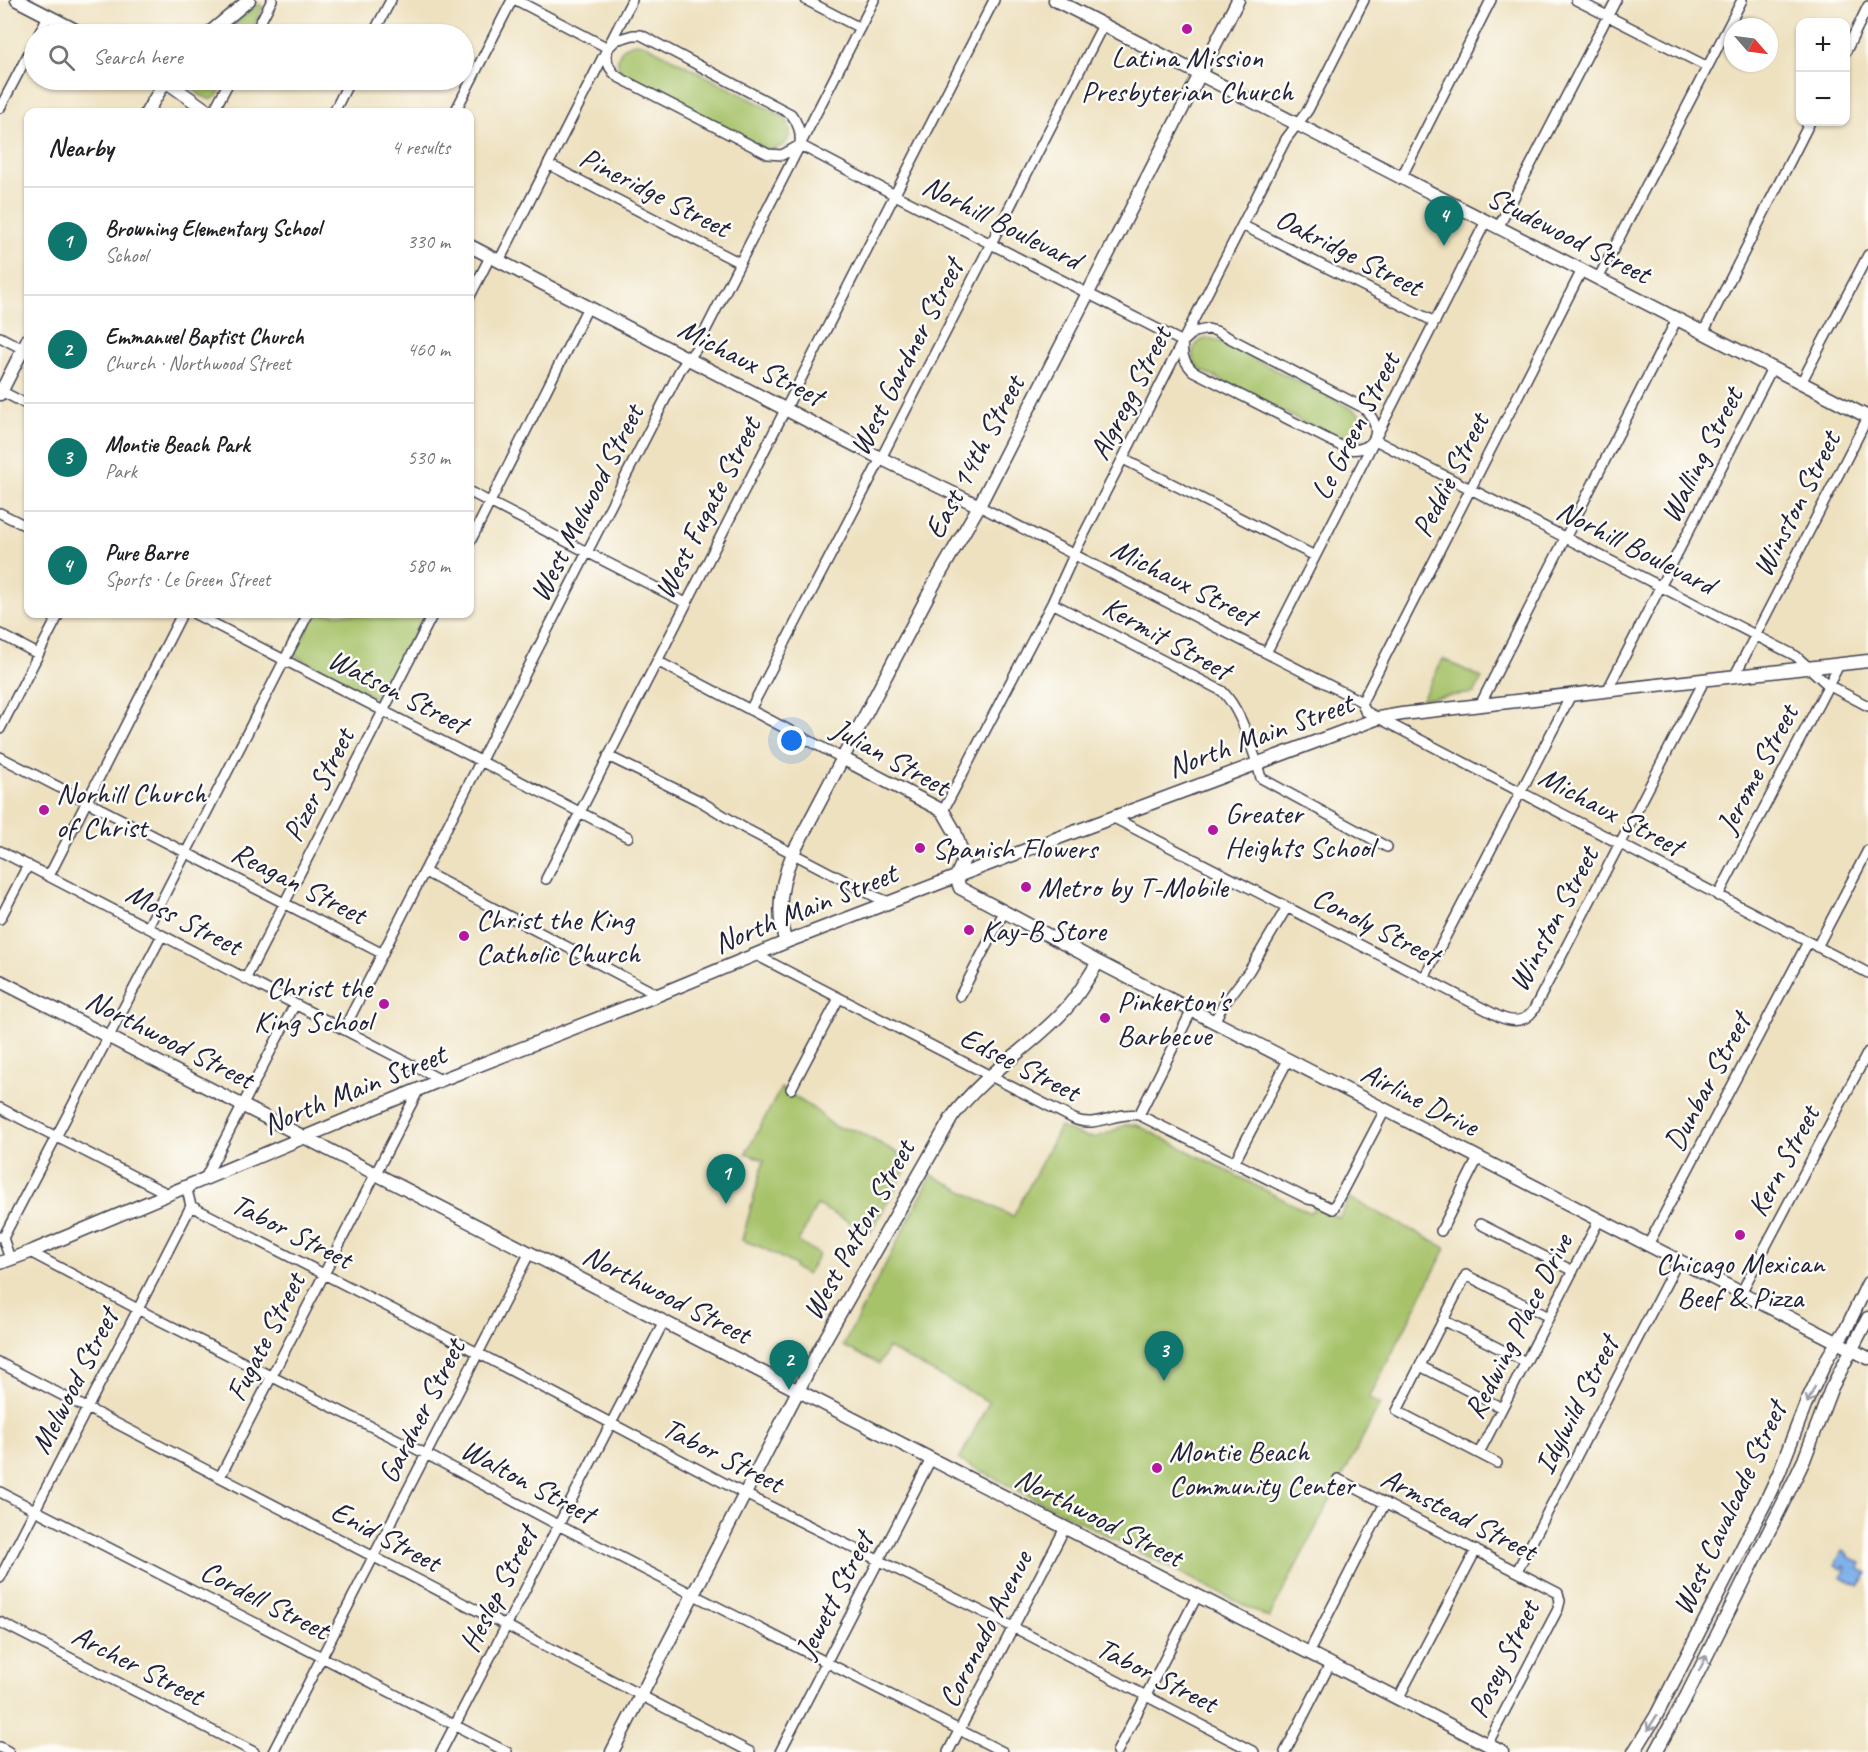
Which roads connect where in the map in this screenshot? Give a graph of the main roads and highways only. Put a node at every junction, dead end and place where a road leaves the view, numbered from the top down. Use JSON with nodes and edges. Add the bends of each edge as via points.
{"nodes":[{"id":1,"x":17,"y":0,"type":"edge"},
{"id":2,"x":249,"y":0,"type":"edge"},
{"id":3,"x":1055,"y":0,"type":"edge"},
{"id":4,"x":1238,"y":0,"type":"edge"},
{"id":5,"x":1074,"y":4,"type":"edge"},
{"id":6,"x":64,"y":24,"type":"edge"},
{"id":7,"x":220,"y":24,"type":"edge"},
{"id":8,"x":1200,"y":74,"type":"junction"},
{"id":9,"x":159,"y":90,"type":"edge"},
{"id":10,"x":179,"y":90,"type":"edge"},
{"id":11,"x":149,"y":108,"type":"edge"},
{"id":12,"x":205,"y":108,"type":"edge"},
{"id":13,"x":474,"y":248,"type":"edge"},
{"id":14,"x":24,"y":348,"type":"edge"},
{"id":15,"x":1,"y":393,"type":"edge"},
{"id":16,"x":1868,"y":417,"type":"edge"},
{"id":17,"x":979,"y":506,"type":"junction"},
{"id":18,"x":1866,"y":658,"type":"edge"},
{"id":19,"x":842,"y":758,"type":"junction"},
{"id":20,"x":956,"y":877,"type":"junction"},
{"id":21,"x":786,"y":942,"type":"junction"},
{"id":22,"x":1098,"y":962,"type":"junction"},
{"id":23,"x":0,"y":981,"type":"edge"},
{"id":24,"x":306,"y":1136,"type":"junction"},
{"id":25,"x":5,"y":1261,"type":"edge"},
{"id":26,"x":1868,"y":1283,"type":"edge"},
{"id":27,"x":1868,"y":1318,"type":"edge"},
{"id":28,"x":1837,"y":1343,"type":"junction"},
{"id":29,"x":1851,"y":1350,"type":"junction"},
{"id":30,"x":1868,"y":1358,"type":"edge"},
{"id":31,"x":799,"y":1391,"type":"junction"},
{"id":32,"x":1765,"y":1503,"type":"junction"},
{"id":33,"x":1734,"y":1564,"type":"junction"},
{"id":34,"x":1749,"y":1574,"type":"junction"},
{"id":35,"x":1723,"y":1624,"type":"junction"},
{"id":36,"x":1671,"y":1687,"type":"junction"},
{"id":37,"x":1687,"y":1695,"type":"junction"},
{"id":38,"x":612,"y":1752,"type":"edge"},
{"id":39,"x":1502,"y":1752,"type":"edge"},
{"id":40,"x":1634,"y":1752,"type":"edge"},
{"id":41,"x":1656,"y":1752,"type":"edge"}],
"edges":[{"from":1,"to":6,"type":"main road"},
{"from":2,"to":7,"type":"main road"},
{"from":3,"to":5,"type":"main road","name":"Studewood Street"},
{"from":4,"to":8,"type":"main road","name":"East 14th Street"},
{"from":5,"to":8,"type":"main road","name":"Studewood Street","via":[[1103,25]]},
{"from":8,"to":16,"type":"main road","name":"Studewood Street"},
{"from":8,"to":17,"type":"main road","name":"East 14th Street"},
{"from":9,"to":11,"type":"main road"},
{"from":10,"to":12,"type":"main road"},
{"from":13,"to":17,"type":"main road","name":"Michaux Street"},
{"from":14,"to":15,"type":"main road"},
{"from":17,"to":19,"type":"main road","name":"East 14th Street"},
{"from":18,"to":20,"type":"main road","name":"North Main Street","via":[[1704,681],[1379,718]]},
{"from":19,"to":20,"type":"main road","name":"Julian Street","via":[[943,811],[964,859]]},
{"from":19,"to":21,"type":"main road","name":"East 14th Street","via":[[792,853],[783,879],[780,914]]},
{"from":20,"to":21,"type":"main road","name":"North Main Street"},
{"from":20,"to":22,"type":"main road","name":"Airline Drive","via":[[960,888]]},
{"from":21,"to":24,"type":"main road","name":"North Main Street"},
{"from":22,"to":28,"type":"main road","name":"Airline Drive"},
{"from":22,"to":31,"type":"main road","name":"West Patton Street","via":[[1061,1014],[959,1107]]},
{"from":23,"to":24,"type":"main road","name":"Northwood Street"},
{"from":24,"to":25,"type":"main road","name":"North Main Street"},
{"from":24,"to":31,"type":"main road","name":"Northwood Street"},
{"from":26,"to":28,"type":"main road","name":"West Cavalcade Street"},
{"from":27,"to":29,"type":"main road","name":"West Cavalcade Street"},
{"from":28,"to":29,"type":"main road","name":"Airline Drive"},
{"from":28,"to":32,"type":"main road","name":"West Cavalcade Street","one_way":true,"via":[[1807,1401]]},
{"from":29,"to":30,"type":"main road","name":"Airline Drive"},
{"from":29,"to":34,"type":"main road","name":"West Cavalcade Street"},
{"from":31,"to":38,"type":"main road","name":"West Patton Street"},
{"from":31,"to":39,"type":"main road","name":"Northwood Street"},
{"from":32,"to":33,"type":"main road","name":"West Cavalcade Street"},
{"from":32,"to":34,"type":"main road","via":[[1759,1528],[1743,1561]]},
{"from":33,"to":35,"type":"main road","via":[[1739,1575],[1719,1615],[1719,1623]]},
{"from":33,"to":36,"type":"main road","name":"West Cavalcade Street"},
{"from":34,"to":35,"type":"main road","name":"West Cavalcade Street"},
{"from":37,"to":35,"type":"main road","name":"West Cavalcade Street","one_way":true},
{"from":36,"to":37,"type":"main road"},
{"from":36,"to":40,"type":"main road","name":"West Cavalcade Street","one_way":true},
{"from":37,"to":41,"type":"main road","name":"West Cavalcade Street"}]}
